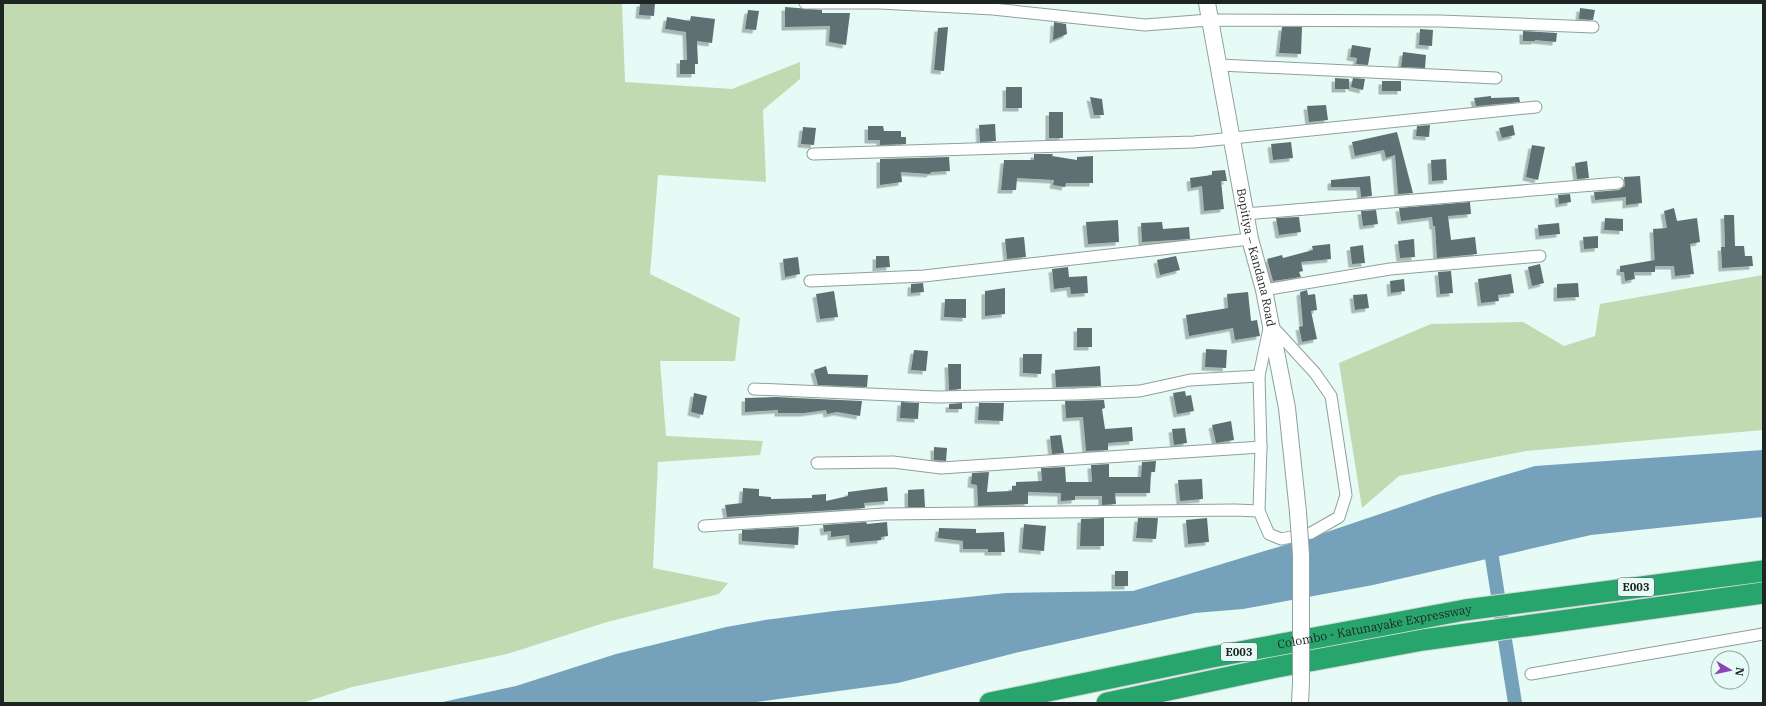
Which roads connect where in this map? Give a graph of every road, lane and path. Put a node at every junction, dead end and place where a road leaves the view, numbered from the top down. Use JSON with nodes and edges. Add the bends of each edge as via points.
{"nodes":[{"id":1,"x":805,"y":3,"type":"edge"},
{"id":2,"x":1207,"y":3,"type":"edge"},
{"id":3,"x":1209,"y":20,"type":"junction"},
{"id":4,"x":1593,"y":27,"type":"dead end"},
{"id":5,"x":1220,"y":65,"type":"junction"},
{"id":6,"x":1496,"y":78,"type":"dead end"},
{"id":7,"x":1536,"y":107,"type":"dead end"},
{"id":8,"x":1231,"y":137,"type":"junction"},
{"id":9,"x":813,"y":154,"type":"dead end"},
{"id":10,"x":1618,"y":183,"type":"dead end"},
{"id":11,"x":1245,"y":214,"type":"junction"},
{"id":12,"x":1250,"y":239,"type":"junction"},
{"id":13,"x":1540,"y":256,"type":"dead end"},
{"id":14,"x":810,"y":281,"type":"dead end"},
{"id":15,"x":1264,"y":290,"type":"junction"},
{"id":16,"x":1270,"y":324,"type":"junction"},
{"id":17,"x":1259,"y":376,"type":"junction"},
{"id":18,"x":754,"y":389,"type":"dead end"},
{"id":19,"x":1261,"y":447,"type":"junction"},
{"id":20,"x":817,"y":463,"type":"dead end"},
{"id":21,"x":1259,"y":511,"type":"junction"},
{"id":22,"x":704,"y":526,"type":"dead end"},
{"id":23,"x":1763,"y":571,"type":"edge"},
{"id":24,"x":1763,"y":593,"type":"edge"},
{"id":25,"x":1763,"y":634,"type":"edge"},
{"id":26,"x":1532,"y":674,"type":"dead end"},
{"id":27,"x":990,"y":703,"type":"edge"},
{"id":28,"x":1107,"y":703,"type":"edge"},
{"id":29,"x":1300,"y":703,"type":"edge"}],
"edges":[{"from":1,"to":3,"type":"street","via":[[880,3],[993,9],[1146,25]]},
{"from":2,"to":3,"type":"street","name":"Bopitiya – Kandana Road"},
{"from":3,"to":4,"type":"street","via":[[1440,21]]},
{"from":3,"to":5,"type":"street","name":"Bopitiya – Kandana Road"},
{"from":5,"to":6,"type":"street"},
{"from":5,"to":8,"type":"street","name":"Bopitiya – Kandana Road"},
{"from":7,"to":8,"type":"street"},
{"from":8,"to":9,"type":"street","via":[[1194,142]]},
{"from":8,"to":11,"type":"street","name":"Bopitiya – Kandana Road"},
{"from":10,"to":11,"type":"street"},
{"from":11,"to":12,"type":"street","name":"Bopitiya – Kandana Road"},
{"from":12,"to":14,"type":"street","via":[[924,276]]},
{"from":12,"to":15,"type":"street","name":"Bopitiya – Kandana Road"},
{"from":13,"to":15,"type":"street","via":[[1390,268]]},
{"from":15,"to":16,"type":"street","name":"Bopitiya – Kandana Road"},
{"from":16,"to":17,"type":"street"},
{"from":16,"to":21,"type":"street","via":[[1315,373],[1331,396],[1346,494],[1340,517],[1312,533],[1281,539],[1269,534]]},
{"from":16,"to":29,"type":"street","name":"Bopitiya – Kandana Road","bridge":true,"via":[[1287,408],[1298,512],[1301,555]]},
{"from":17,"to":18,"type":"street","via":[[1190,380],[1140,391],[1076,394],[937,397]]},
{"from":17,"to":19,"type":"street"},
{"from":19,"to":20,"type":"street","via":[[941,468],[894,462]]},
{"from":19,"to":21,"type":"street"},
{"from":21,"to":22,"type":"street","via":[[884,514]]},
{"from":23,"to":27,"type":"highway","name":"Colombo - Katunayake Expressway","number":"E003","via":[[1489,607],[1347,631]]},
{"from":24,"to":28,"type":"highway","name":"Colombo - Katunayake Expressway","number":"E003","via":[[1423,640],[1272,668]]},
{"from":25,"to":26,"type":"street"}]}
